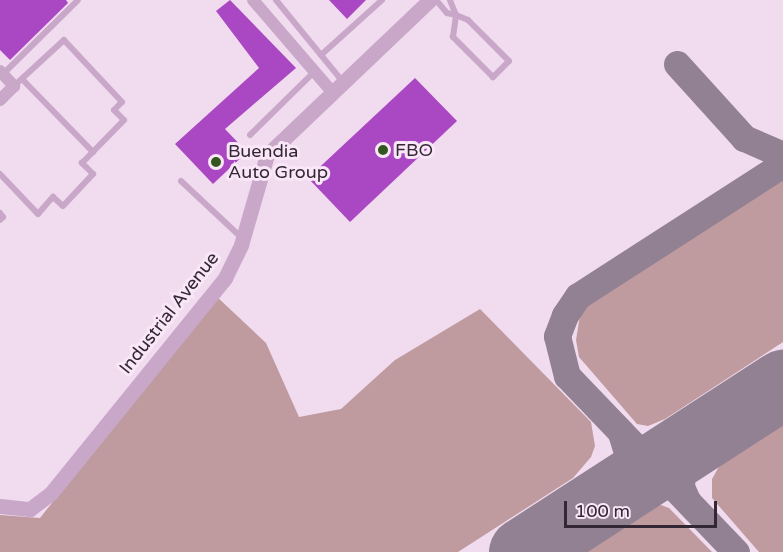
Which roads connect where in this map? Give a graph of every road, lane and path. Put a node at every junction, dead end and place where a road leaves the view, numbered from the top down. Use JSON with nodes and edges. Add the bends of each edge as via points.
{"nodes":[{"id":1,"x":78,"y":0,"type":"edge"},
{"id":2,"x":253,"y":0,"type":"edge"},
{"id":3,"x":276,"y":0,"type":"edge"},
{"id":4,"x":382,"y":0,"type":"edge"},
{"id":5,"x":430,"y":0,"type":"edge"},
{"id":6,"x":436,"y":0,"type":"edge"},
{"id":7,"x":450,"y":0,"type":"edge"},
{"id":8,"x":456,"y":15,"type":"junction"},
{"id":9,"x":321,"y":55,"type":"junction"},
{"id":10,"x":1,"y":72,"type":"edge"},
{"id":11,"x":314,"y":72,"type":"junction"},
{"id":12,"x":18,"y":82,"type":"junction"},
{"id":13,"x":337,"y":87,"type":"junction"},
{"id":14,"x":0,"y":100,"type":"edge"},
{"id":15,"x":250,"y":135,"type":"dead end"},
{"id":16,"x":93,"y":152,"type":"junction"},
{"id":17,"x":0,"y":174,"type":"edge"},
{"id":18,"x":181,"y":181,"type":"dead end"},
{"id":19,"x":0,"y":213,"type":"edge"},
{"id":20,"x":0,"y":220,"type":"edge"},
{"id":21,"x":242,"y":238,"type":"junction"},
{"id":22,"x":0,"y":506,"type":"edge"}],
"edges":[{"from":1,"to":10,"type":"lane"},
{"from":2,"to":11,"type":"street"},
{"from":3,"to":9,"type":"lane"},
{"from":4,"to":9,"type":"lane"},
{"from":5,"to":13,"type":"street","name":"Industrial Avenue"},
{"from":6,"to":8,"type":"lane","via":[[439,8]]},
{"from":7,"to":8,"type":"lane"},
{"from":8,"to":8,"type":"lane","via":[[453,37],[493,77],[509,61],[468,20]]},
{"from":9,"to":13,"type":"lane"},
{"from":10,"to":12,"type":"street"},
{"from":11,"to":13,"type":"street"},
{"from":11,"to":15,"type":"lane"},
{"from":12,"to":14,"type":"street"},
{"from":12,"to":16,"type":"lane"},
{"from":12,"to":16,"type":"lane","via":[[64,40],[122,102],[114,110],[124,120]]},
{"from":13,"to":21,"type":"street","name":"Industrial Avenue","via":[[267,155]]},
{"from":16,"to":17,"type":"lane","via":[[82,163],[93,174],[63,206],[53,197],[38,214]]},
{"from":18,"to":21,"type":"lane"},
{"from":19,"to":20,"type":"lane"},
{"from":21,"to":22,"type":"street","name":"Industrial Avenue","via":[[233,266],[217,290],[51,493],[30,509]]}]}
